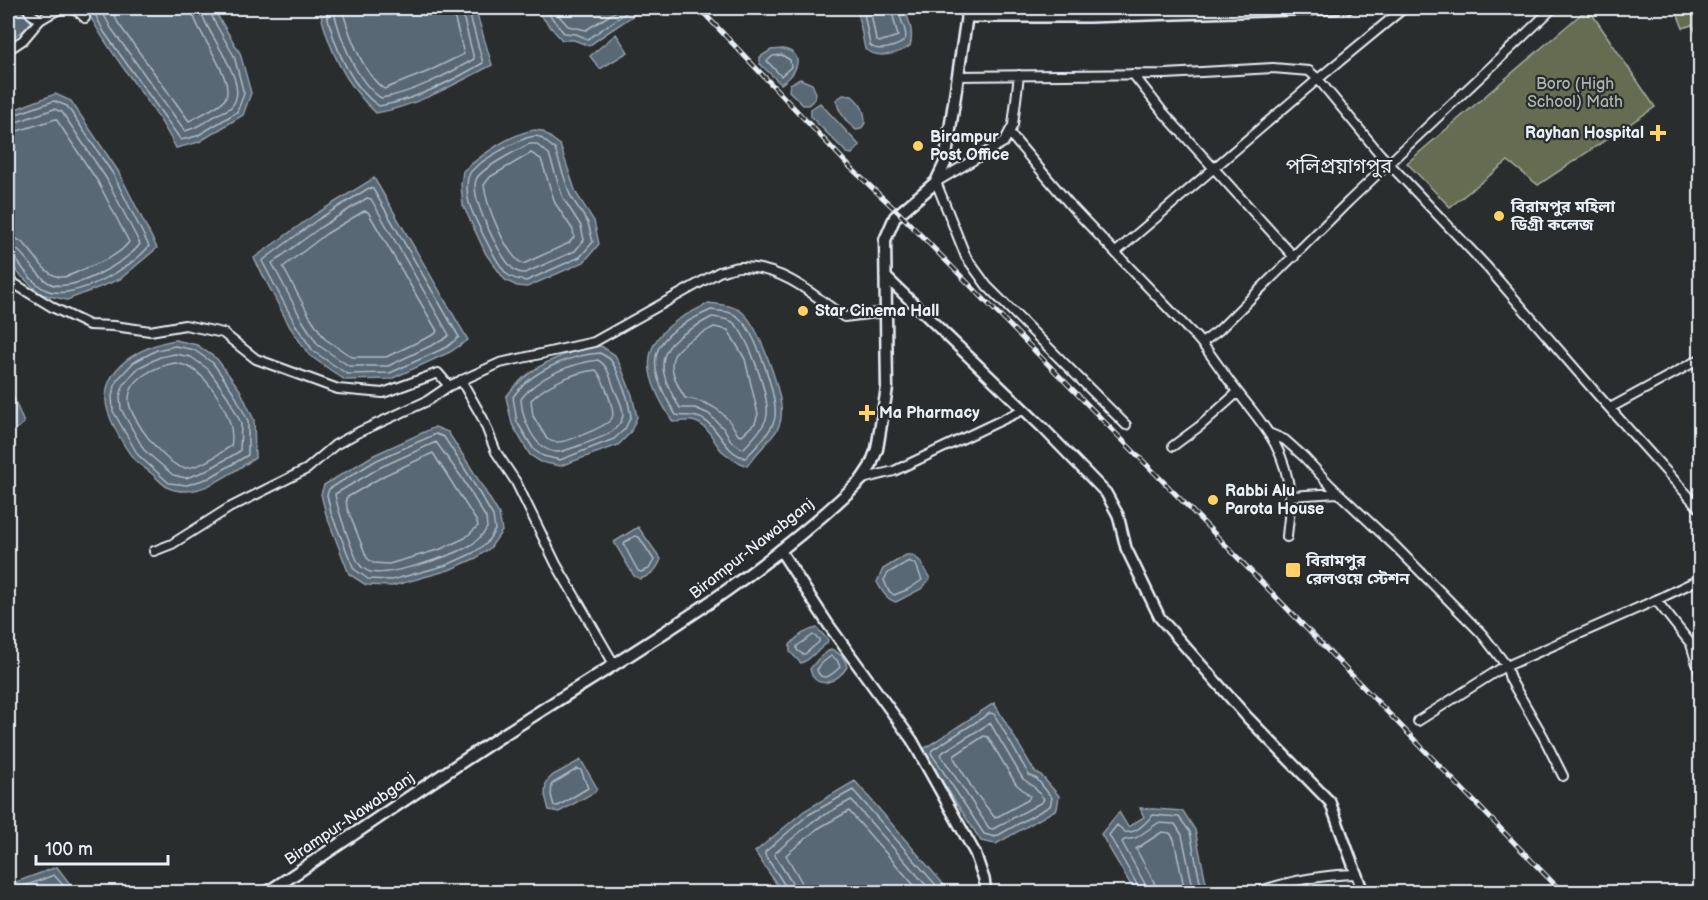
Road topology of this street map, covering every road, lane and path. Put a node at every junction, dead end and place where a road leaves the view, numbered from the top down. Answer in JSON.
{"nodes":[{"id":1,"x":27,"y":8,"type":"edge"},
{"id":2,"x":51,"y":8,"type":"edge"},
{"id":3,"x":1348,"y":8,"type":"edge"},
{"id":4,"x":1404,"y":8,"type":"edge"},
{"id":5,"x":1553,"y":8,"type":"edge"},
{"id":6,"x":967,"y":12,"type":"edge"},
{"id":7,"x":85,"y":18,"type":"dead end"},
{"id":8,"x":42,"y":19,"type":"junction"},
{"id":9,"x":8,"y":50,"type":"edge"},
{"id":10,"x":1133,"y":74,"type":"junction"},
{"id":11,"x":1019,"y":75,"type":"junction"},
{"id":12,"x":959,"y":76,"type":"junction"},
{"id":13,"x":1318,"y":78,"type":"junction"},
{"id":14,"x":1010,"y":134,"type":"junction"},
{"id":15,"x":1389,"y":164,"type":"junction"},
{"id":16,"x":1214,"y":168,"type":"junction"},
{"id":17,"x":936,"y":182,"type":"junction"},
{"id":18,"x":1116,"y":252,"type":"junction"},
{"id":19,"x":1294,"y":257,"type":"junction"},
{"id":20,"x":885,"y":276,"type":"junction"},
{"id":21,"x":8,"y":280,"type":"edge"},
{"id":22,"x":885,"y":312,"type":"junction"},
{"id":23,"x":1203,"y":342,"type":"junction"},
{"id":24,"x":1701,"y":359,"type":"edge"},
{"id":25,"x":460,"y":380,"type":"junction"},
{"id":26,"x":449,"y":386,"type":"junction"},
{"id":27,"x":1237,"y":393,"type":"junction"},
{"id":28,"x":1610,"y":408,"type":"junction"},
{"id":29,"x":1023,"y":410,"type":"junction"},
{"id":30,"x":1126,"y":425,"type":"dead end"},
{"id":31,"x":1271,"y":434,"type":"junction"},
{"id":32,"x":1173,"y":446,"type":"dead end"},
{"id":33,"x":862,"y":479,"type":"junction"},
{"id":34,"x":1338,"y":493,"type":"junction"},
{"id":35,"x":1290,"y":496,"type":"junction"},
{"id":36,"x":1701,"y":508,"type":"edge"},
{"id":37,"x":1287,"y":537,"type":"dead end"},
{"id":38,"x":780,"y":550,"type":"junction"},
{"id":39,"x":154,"y":551,"type":"dead end"},
{"id":40,"x":1701,"y":579,"type":"edge"},
{"id":41,"x":1656,"y":600,"type":"junction"},
{"id":42,"x":614,"y":664,"type":"junction"},
{"id":43,"x":1506,"y":666,"type":"junction"},
{"id":44,"x":1701,"y":674,"type":"edge"},
{"id":45,"x":1418,"y":721,"type":"dead end"},
{"id":46,"x":1563,"y":776,"type":"dead end"},
{"id":47,"x":1357,"y":874,"type":"junction"},
{"id":48,"x":268,"y":892,"type":"edge"},
{"id":49,"x":986,"y":892,"type":"edge"},
{"id":50,"x":1258,"y":892,"type":"edge"},
{"id":51,"x":1363,"y":892,"type":"edge"}],
"edges":[{"from":1,"to":8,"type":"street"},
{"from":2,"to":8,"type":"street"},
{"from":3,"to":6,"type":"street"},
{"from":4,"to":13,"type":"street"},
{"from":5,"to":15,"type":"street"},
{"from":6,"to":12,"type":"main road","name":"Birampur-Nawabganj"},
{"from":7,"to":8,"type":"street"},
{"from":8,"to":9,"type":"street"},
{"from":10,"to":11,"type":"street"},
{"from":10,"to":13,"type":"street"},
{"from":10,"to":16,"type":"street"},
{"from":11,"to":12,"type":"street"},
{"from":11,"to":14,"type":"street"},
{"from":12,"to":17,"type":"main road","name":"Birampur-Nawabganj"},
{"from":13,"to":15,"type":"street"},
{"from":13,"to":16,"type":"street"},
{"from":14,"to":17,"type":"street"},
{"from":14,"to":18,"type":"street"},
{"from":15,"to":19,"type":"street"},
{"from":15,"to":28,"type":"street"},
{"from":16,"to":18,"type":"street"},
{"from":16,"to":19,"type":"street"},
{"from":17,"to":20,"type":"main road","name":"Birampur-Nawabganj"},
{"from":17,"to":30,"type":"street"},
{"from":18,"to":23,"type":"street"},
{"from":19,"to":23,"type":"street"},
{"from":20,"to":22,"type":"main road","name":"Birampur-Nawabganj"},
{"from":20,"to":29,"type":"street"},
{"from":21,"to":26,"type":"street"},
{"from":22,"to":25,"type":"street"},
{"from":22,"to":33,"type":"main road","name":"Birampur-Nawabganj"},
{"from":23,"to":27,"type":"street"},
{"from":24,"to":28,"type":"street"},
{"from":25,"to":26,"type":"street"},
{"from":25,"to":42,"type":"street"},
{"from":26,"to":39,"type":"street"},
{"from":27,"to":31,"type":"street"},
{"from":27,"to":32,"type":"street"},
{"from":28,"to":36,"type":"street"},
{"from":29,"to":33,"type":"street"},
{"from":29,"to":47,"type":"street"},
{"from":31,"to":34,"type":"street"},
{"from":31,"to":35,"type":"street"},
{"from":33,"to":38,"type":"main road","name":"Birampur-Nawabganj"},
{"from":34,"to":35,"type":"street"},
{"from":34,"to":43,"type":"street"},
{"from":35,"to":37,"type":"street"},
{"from":38,"to":42,"type":"main road","name":"Birampur-Nawabganj"},
{"from":38,"to":49,"type":"street"},
{"from":40,"to":41,"type":"street"},
{"from":41,"to":43,"type":"street"},
{"from":41,"to":44,"type":"street"},
{"from":42,"to":48,"type":"main road","name":"Birampur-Nawabganj"},
{"from":43,"to":45,"type":"street"},
{"from":43,"to":46,"type":"street"},
{"from":47,"to":50,"type":"street"},
{"from":47,"to":51,"type":"street"}]}
